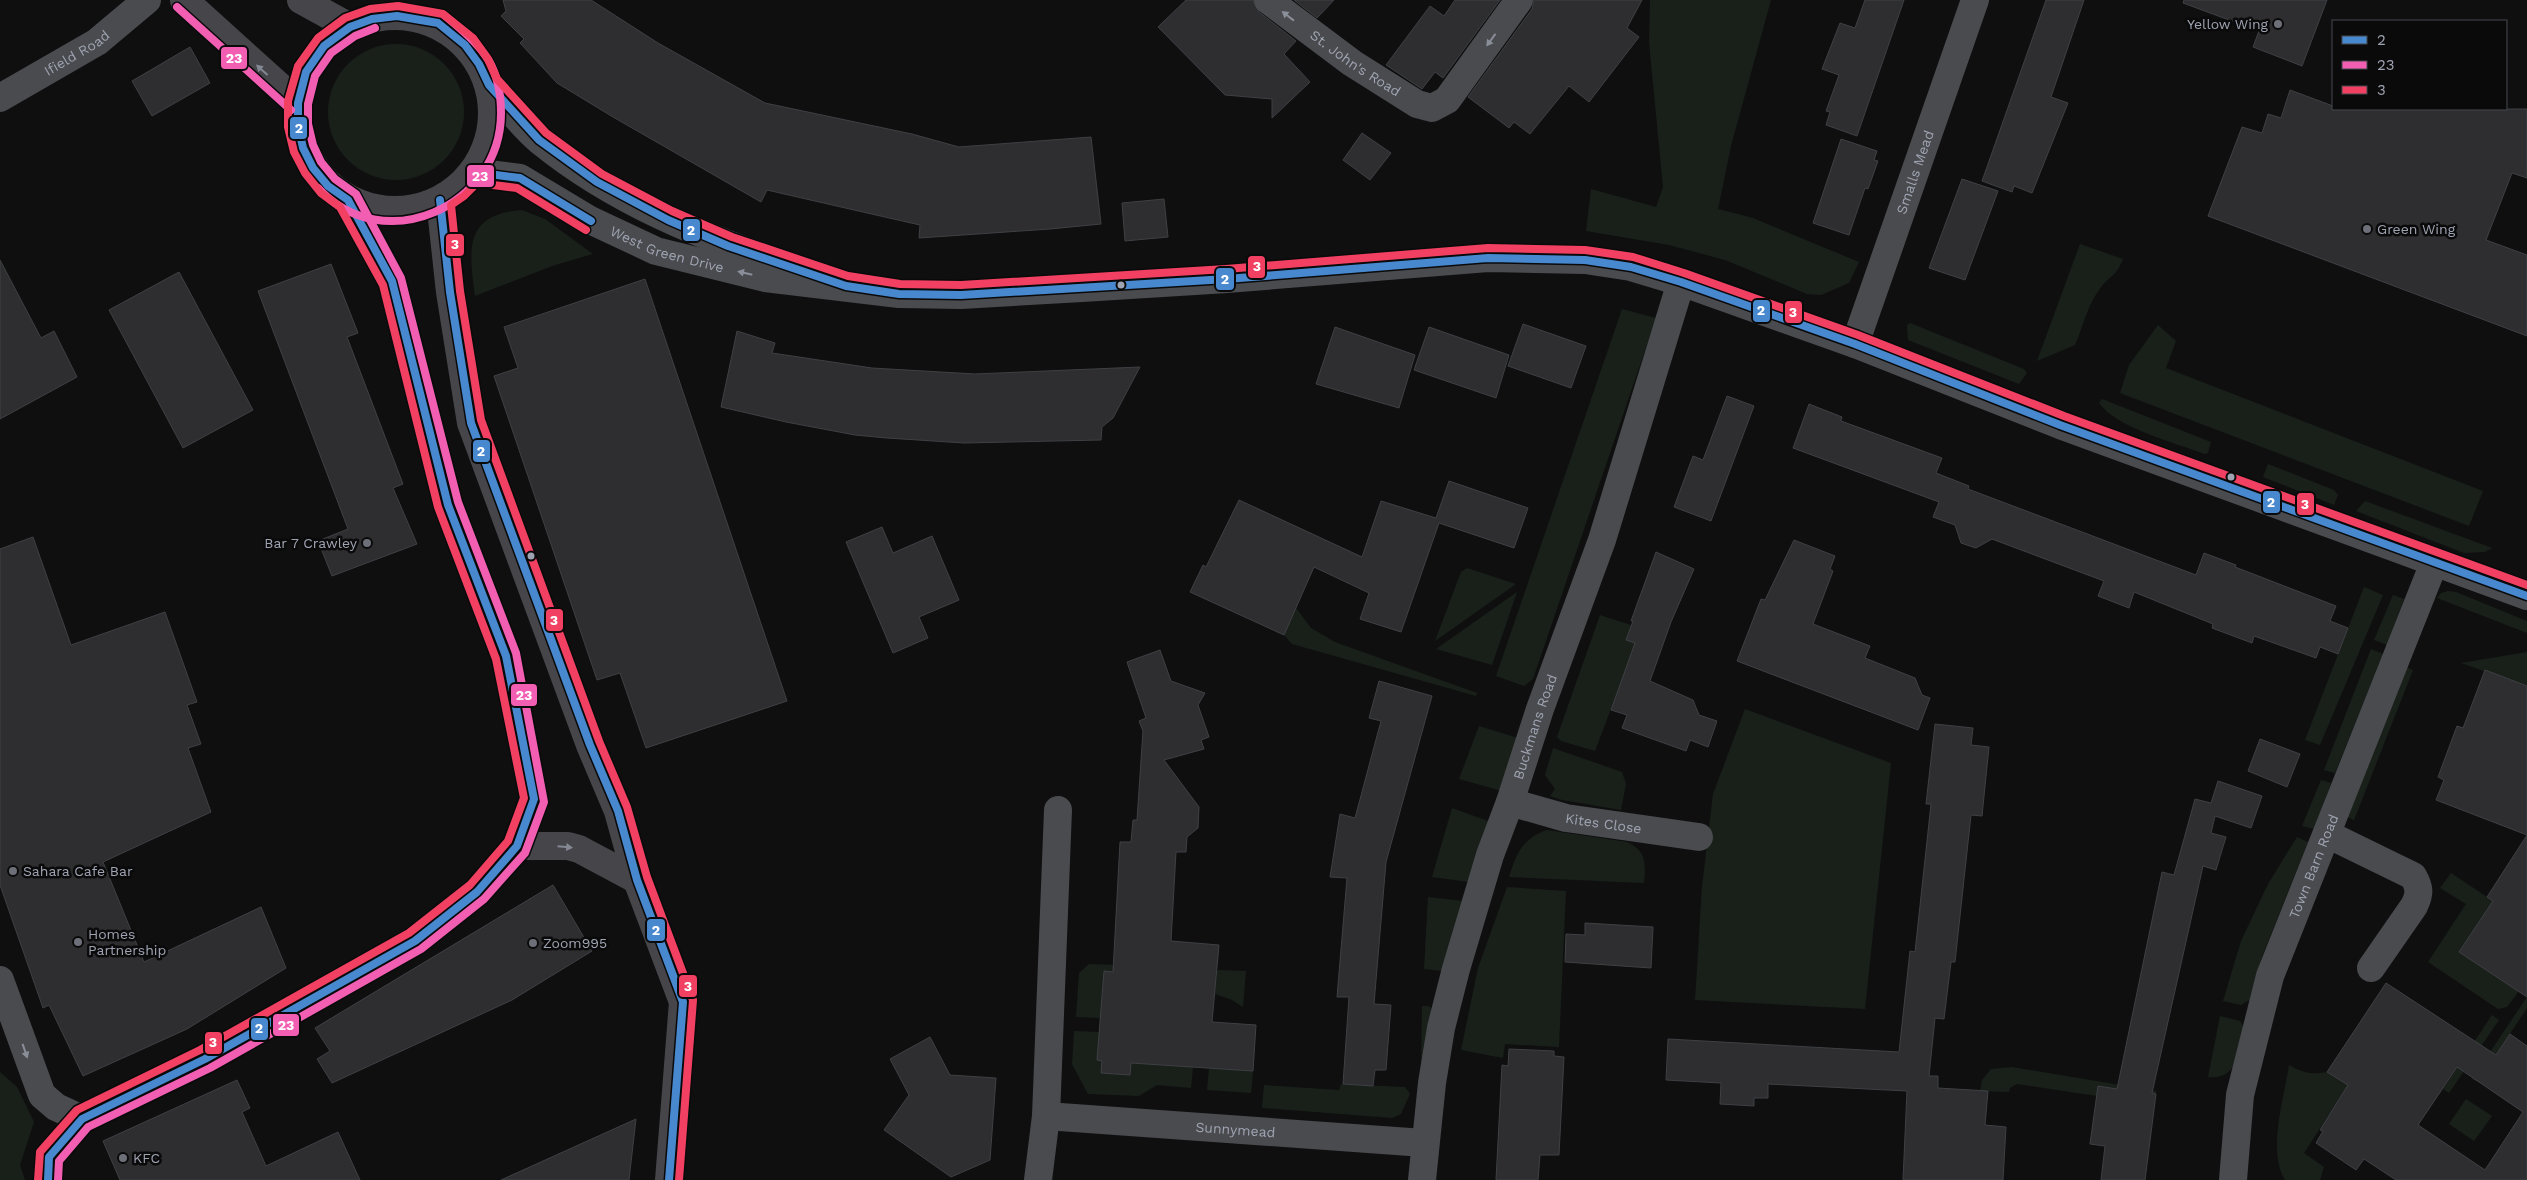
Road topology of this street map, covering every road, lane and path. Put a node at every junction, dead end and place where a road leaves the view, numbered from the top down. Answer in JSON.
{"nodes":[{"id":1,"x":147,"y":0,"type":"edge"},
{"id":2,"x":184,"y":0,"type":"edge"},
{"id":3,"x":302,"y":0,"type":"edge"},
{"id":4,"x":1268,"y":0,"type":"edge"},
{"id":5,"x":1519,"y":0,"type":"edge"},
{"id":6,"x":1975,"y":0,"type":"edge"},
{"id":7,"x":439,"y":11,"type":"edge"},
{"id":8,"x":367,"y":15,"type":"edge"},
{"id":9,"x":488,"y":85,"type":"junction"},
{"id":10,"x":0,"y":98,"type":"edge"},
{"id":11,"x":298,"y":102,"type":"junction"},
{"id":12,"x":473,"y":172,"type":"junction"},
{"id":13,"x":348,"y":200,"type":"junction"},
{"id":14,"x":440,"y":200,"type":"junction"},
{"id":15,"x":1681,"y":282,"type":"junction"},
{"id":16,"x":846,"y":286,"type":"junction"},
{"id":17,"x":1855,"y":344,"type":"junction"},
{"id":18,"x":2434,"y":563,"type":"junction"},
{"id":19,"x":2527,"y":596,"type":"edge"},
{"id":20,"x":1510,"y":802,"type":"junction"},
{"id":21,"x":1058,"y":810,"type":"dead end"},
{"id":22,"x":2327,"y":834,"type":"junction"},
{"id":23,"x":1699,"y":837,"type":"dead end"},
{"id":24,"x":517,"y":846,"type":"junction"},
{"id":25,"x":637,"y":880,"type":"junction"},
{"id":26,"x":2371,"y":968,"type":"dead end"},
{"id":27,"x":3,"y":997,"type":"edge"},
{"id":28,"x":1046,"y":1116,"type":"junction"},
{"id":29,"x":82,"y":1119,"type":"junction"},
{"id":30,"x":1424,"y":1143,"type":"junction"},
{"id":31,"x":48,"y":1180,"type":"edge"},
{"id":32,"x":669,"y":1180,"type":"edge"},
{"id":33,"x":1038,"y":1180,"type":"edge"},
{"id":34,"x":1422,"y":1180,"type":"edge"},
{"id":35,"x":2232,"y":1180,"type":"edge"}],
"edges":[{"from":1,"to":10,"type":"street","name":"Ifield Road"},
{"from":11,"to":2,"type":"main road","one_way":true},
{"from":3,"to":8,"type":"main road"},
{"from":5,"to":4,"type":"street","name":"St. John's Road","one_way":true},
{"from":6,"to":17,"type":"street","name":"Smalls Mead"},
{"from":7,"to":8,"type":"main road"},
{"from":7,"to":9,"type":"main road"},
{"from":8,"to":11,"type":"main road"},
{"from":9,"to":12,"type":"main road"},
{"from":9,"to":16,"type":"street","name":"West Green Drive"},
{"from":11,"to":13,"type":"main road"},
{"from":12,"to":14,"type":"main road"},
{"from":16,"to":12,"type":"street","name":"West Green Drive","one_way":true},
{"from":13,"to":14,"type":"main road"},
{"from":13,"to":24,"type":"main road"},
{"from":14,"to":25,"type":"main road"},
{"from":15,"to":16,"type":"street","name":"West Green Drive"},
{"from":15,"to":17,"type":"street","name":"West Green Drive"},
{"from":15,"to":20,"type":"street","name":"Buckmans Road"},
{"from":17,"to":18,"type":"street","name":"West Green Drive"},
{"from":18,"to":19,"type":"street","name":"West Green Drive"},
{"from":18,"to":22,"type":"street","name":"Town Barn Road"},
{"from":20,"to":23,"type":"street","name":"Kites Close"},
{"from":20,"to":30,"type":"street","name":"Buckmans Road"},
{"from":21,"to":28,"type":"street"},
{"from":22,"to":26,"type":"street"},
{"from":22,"to":35,"type":"street","name":"Town Barn Road"},
{"from":24,"to":25,"type":"main road","one_way":true},
{"from":24,"to":29,"type":"main road"},
{"from":25,"to":32,"type":"main road"},
{"from":27,"to":29,"type":"street","one_way":true},
{"from":28,"to":30,"type":"street","name":"Sunnymead"},
{"from":28,"to":33,"type":"street"},
{"from":29,"to":31,"type":"main road"},
{"from":30,"to":34,"type":"street","name":"Buckmans Road"}]}
